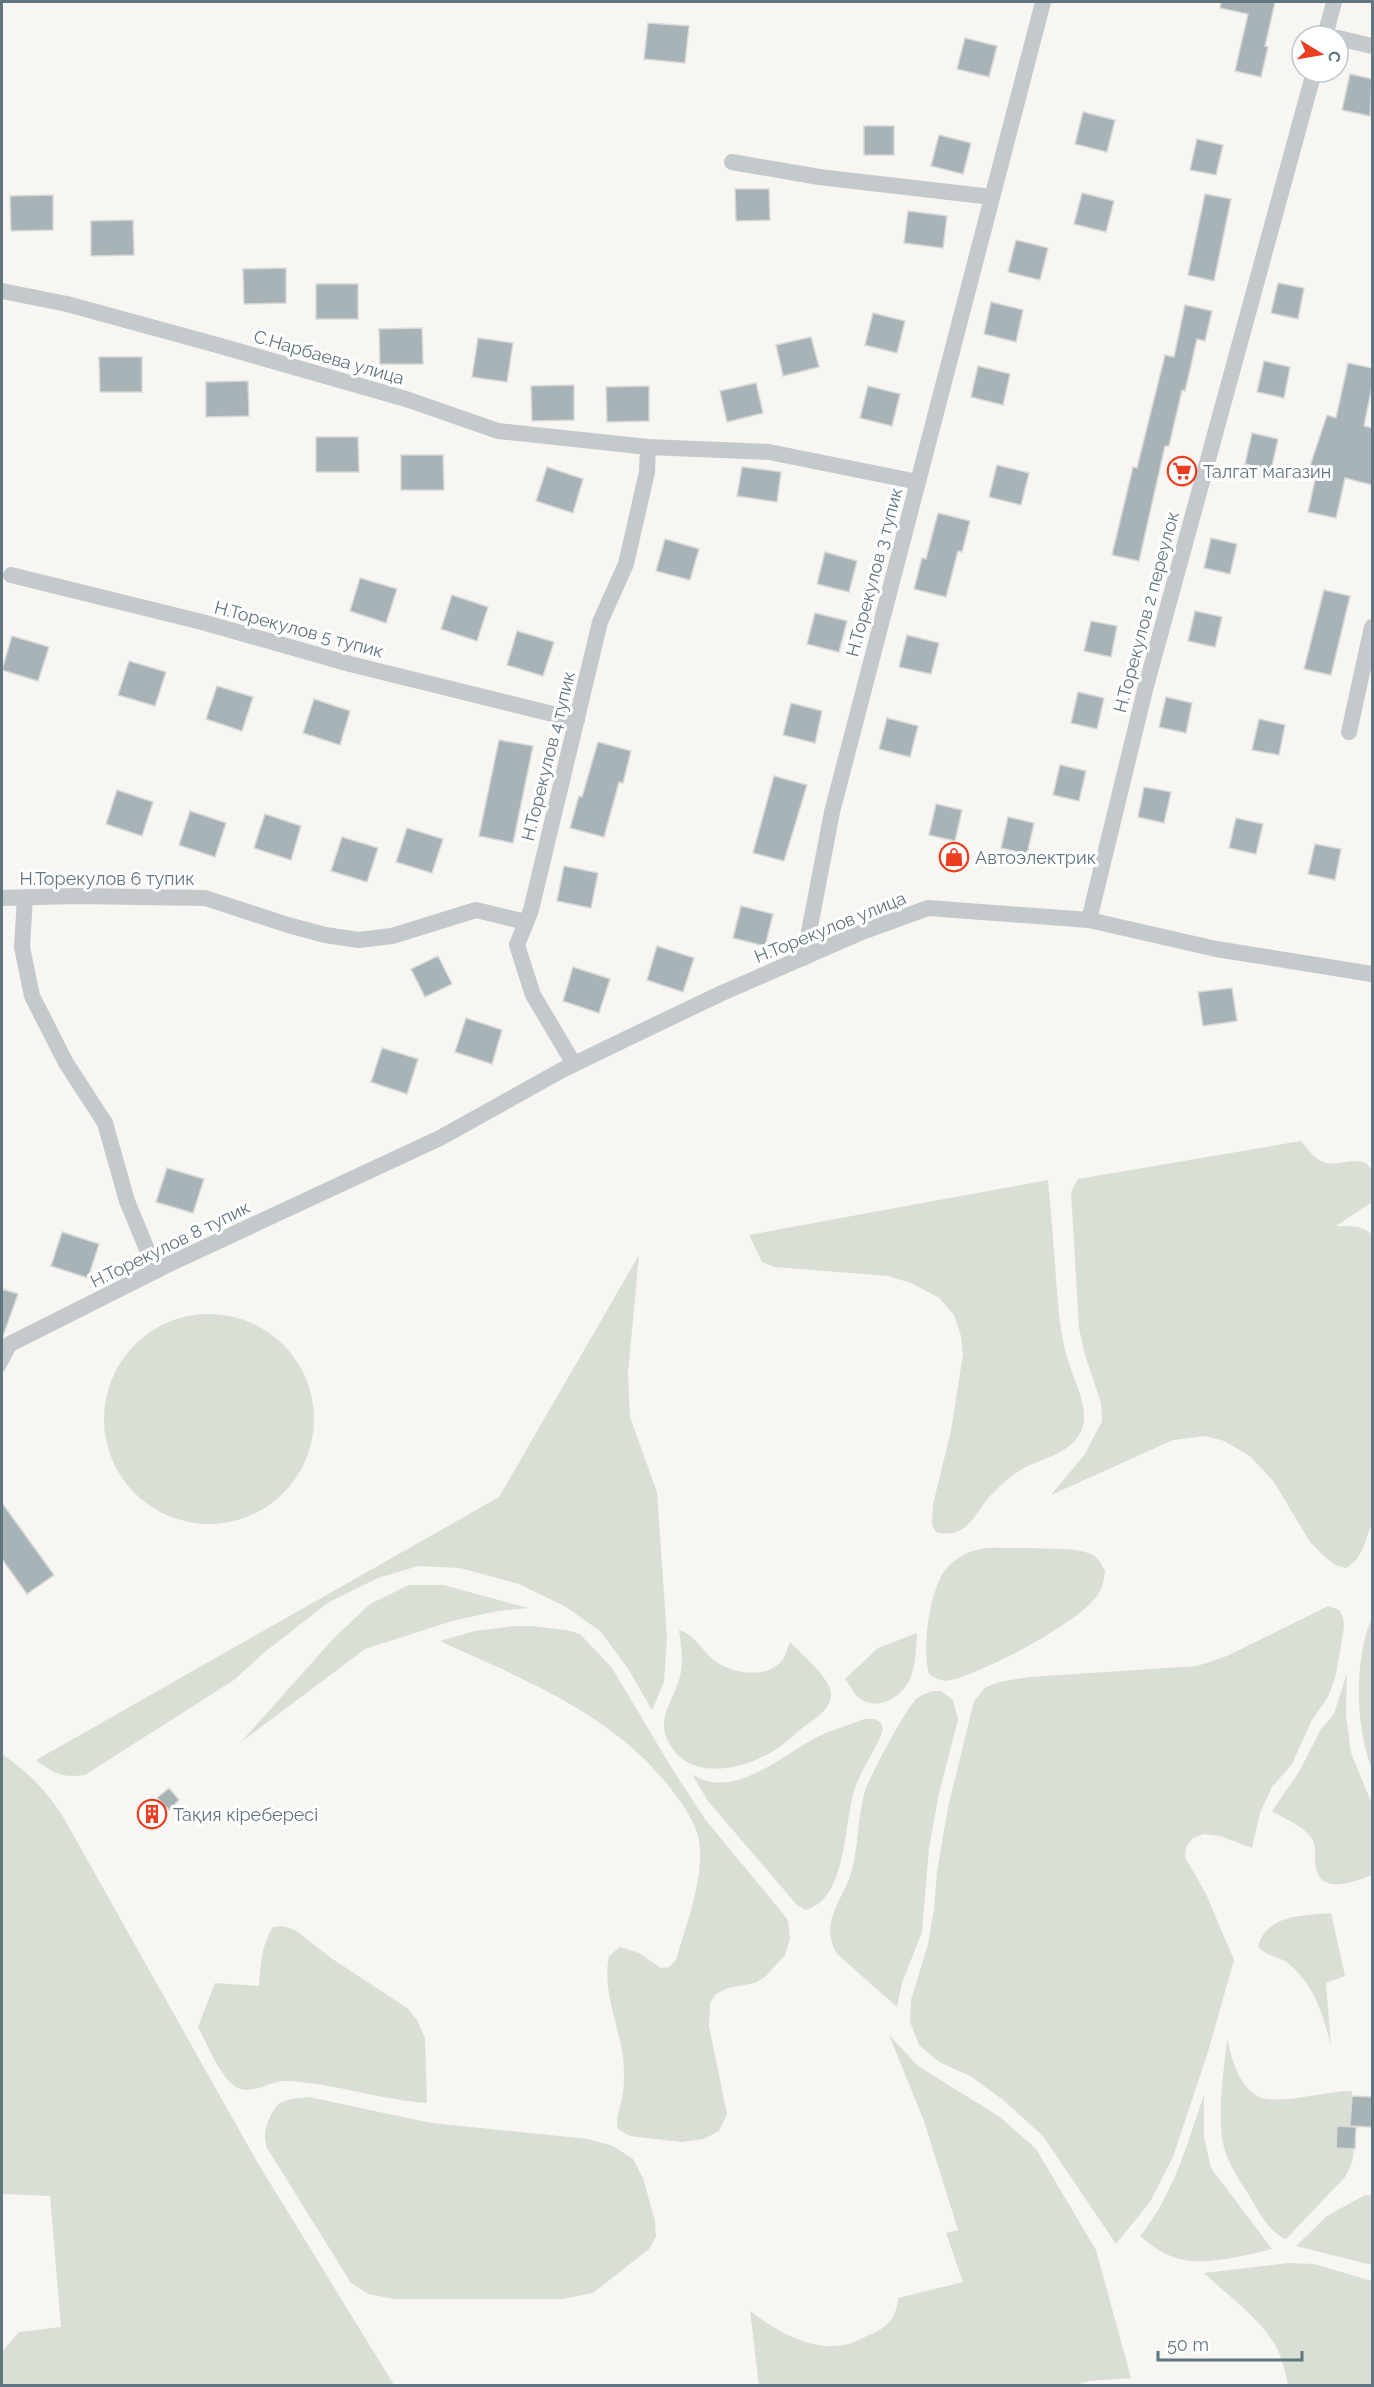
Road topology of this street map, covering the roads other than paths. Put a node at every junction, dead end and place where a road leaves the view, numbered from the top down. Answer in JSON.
{"nodes":[{"id":1,"x":1043,"y":2,"type":"edge"},
{"id":2,"x":1334,"y":2,"type":"edge"},
{"id":3,"x":1331,"y":24,"type":"edge"},
{"id":4,"x":1350,"y":41,"type":"edge"},
{"id":5,"x":1372,"y":46,"type":"edge"},
{"id":6,"x":1311,"y":84,"type":"edge"},
{"id":7,"x":732,"y":162,"type":"dead end"},
{"id":8,"x":992,"y":197,"type":"junction"},
{"id":9,"x":2,"y":291,"type":"edge"},
{"id":10,"x":648,"y":447,"type":"junction"},
{"id":11,"x":918,"y":482,"type":"junction"},
{"id":12,"x":11,"y":574,"type":"dead end"},
{"id":13,"x":1372,"y":627,"type":"edge"},
{"id":14,"x":577,"y":720,"type":"junction"},
{"id":15,"x":1349,"y":732,"type":"dead end"},
{"id":16,"x":25,"y":897,"type":"junction"},
{"id":17,"x":2,"y":898,"type":"edge"},
{"id":18,"x":1089,"y":920,"type":"junction"},
{"id":19,"x":525,"y":922,"type":"junction"},
{"id":20,"x":804,"y":958,"type":"junction"},
{"id":21,"x":1372,"y":974,"type":"edge"},
{"id":22,"x":574,"y":1064,"type":"junction"},
{"id":23,"x":344,"y":1183,"type":"joint"},
{"id":24,"x":156,"y":1271,"type":"junction"},
{"id":25,"x":8,"y":1346,"type":"edge"},
{"id":26,"x":2,"y":1366,"type":"edge"}],
"edges":[{"from":1,"to":8,"type":"street","name":"Н.Торекулов 3 тупик"},
{"from":2,"to":3,"type":"street"},
{"from":4,"to":5,"type":"street"},
{"from":6,"to":18,"type":"street","name":"Н.Торекулов 2 переулок"},
{"from":7,"to":8,"type":"street"},
{"from":8,"to":11,"type":"street","name":"Н.Торекулов 3 тупик"},
{"from":9,"to":10,"type":"street","name":"С.Нарбаева улица"},
{"from":10,"to":11,"type":"street","name":"С.Нарбаева улица"},
{"from":10,"to":14,"type":"street","name":"Н.Торекулов 4 тупик"},
{"from":11,"to":20,"type":"street","name":"Н.Торекулов 3 тупик"},
{"from":12,"to":14,"type":"street","name":"Н.Торекулов 5 тупик"},
{"from":13,"to":15,"type":"street"},
{"from":14,"to":19,"type":"street","name":"Н.Торекулов 4 тупик"},
{"from":16,"to":17,"type":"street","name":"Н.Торекулов 6 тупик"},
{"from":16,"to":19,"type":"street","name":"Н.Торекулов 6 тупик"},
{"from":16,"to":24,"type":"street"},
{"from":18,"to":20,"type":"street","name":"Н.Торекулов улица"},
{"from":18,"to":21,"type":"street","name":"Н.Торекулов улица"},
{"from":19,"to":22,"type":"street","name":"Н.Торекулов 4 тупик"},
{"from":20,"to":22,"type":"street","name":"Н.Торекулов улица"},
{"from":22,"to":23,"type":"street","name":"Н.Торекулов улица"},
{"from":23,"to":24,"type":"street","name":"Н.Торекулов 8 тупик"},
{"from":24,"to":25,"type":"street","name":"Н.Торекулов 8 тупик"},
{"from":25,"to":26,"type":"lane"}]}
